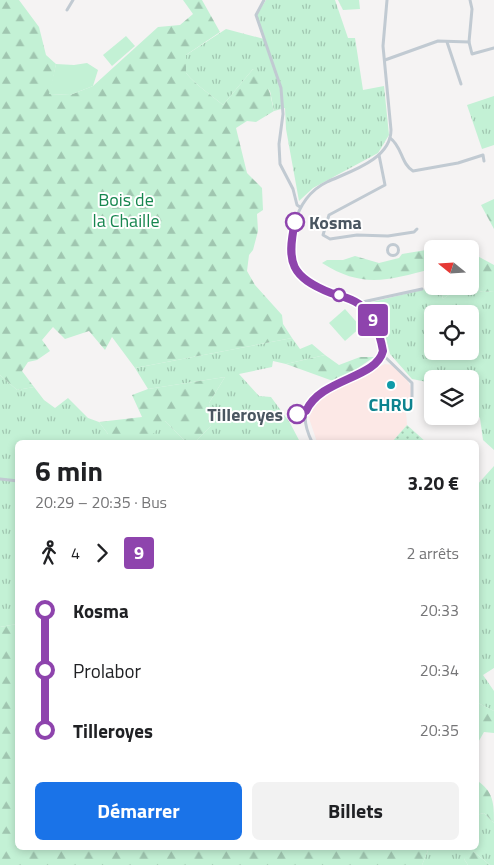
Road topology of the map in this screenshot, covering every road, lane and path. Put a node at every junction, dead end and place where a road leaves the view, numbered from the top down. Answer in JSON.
{"nodes":[{"id":1,"x":74,"y":0,"type":"edge"},
{"id":2,"x":264,"y":0,"type":"edge"},
{"id":3,"x":387,"y":0,"type":"edge"},
{"id":4,"x":470,"y":0,"type":"edge"},
{"id":5,"x":67,"y":10,"type":"dead end"},
{"id":6,"x":447,"y":42,"type":"junction"},
{"id":7,"x":469,"y":42,"type":"junction"},
{"id":8,"x":494,"y":48,"type":"edge"},
{"id":9,"x":385,"y":60,"type":"junction"},
{"id":10,"x":461,"y":84,"type":"dead end"},
{"id":11,"x":390,"y":138,"type":"junction"},
{"id":12,"x":379,"y":155,"type":"junction"},
{"id":13,"x":484,"y":161,"type":"dead end"},
{"id":14,"x":300,"y":208,"type":"junction"},
{"id":15,"x":417,"y":230,"type":"dead end"},
{"id":16,"x":388,"y":236,"type":"junction"},
{"id":17,"x":391,"y":245,"type":"dead end"},
{"id":18,"x":422,"y":289,"type":"dead end"},
{"id":19,"x":358,"y":303,"type":"junction"},
{"id":20,"x":382,"y":354,"type":"junction"},
{"id":21,"x":412,"y":403,"type":"dead end"},
{"id":22,"x":311,"y":440,"type":"edge"},
{"id":23,"x":0,"y":479,"type":"edge"},
{"id":24,"x":15,"y":481,"type":"edge"}],
"edges":[{"from":1,"to":5,"type":"street"},
{"from":2,"to":14,"type":"street"},
{"from":3,"to":9,"type":"street"},
{"from":4,"to":7,"type":"street"},
{"from":6,"to":7,"type":"street"},
{"from":6,"to":9,"type":"street"},
{"from":6,"to":10,"type":"street"},
{"from":7,"to":8,"type":"street"},
{"from":9,"to":11,"type":"street"},
{"from":11,"to":12,"type":"street"},
{"from":11,"to":13,"type":"street"},
{"from":12,"to":14,"type":"street"},
{"from":12,"to":16,"type":"street"},
{"from":14,"to":19,"type":"street"},
{"from":15,"to":16,"type":"street"},
{"from":16,"to":17,"type":"street"},
{"from":18,"to":19,"type":"street"},
{"from":19,"to":20,"type":"street"},
{"from":20,"to":21,"type":"street"},
{"from":20,"to":22,"type":"street"},
{"from":23,"to":24,"type":"street"}]}
